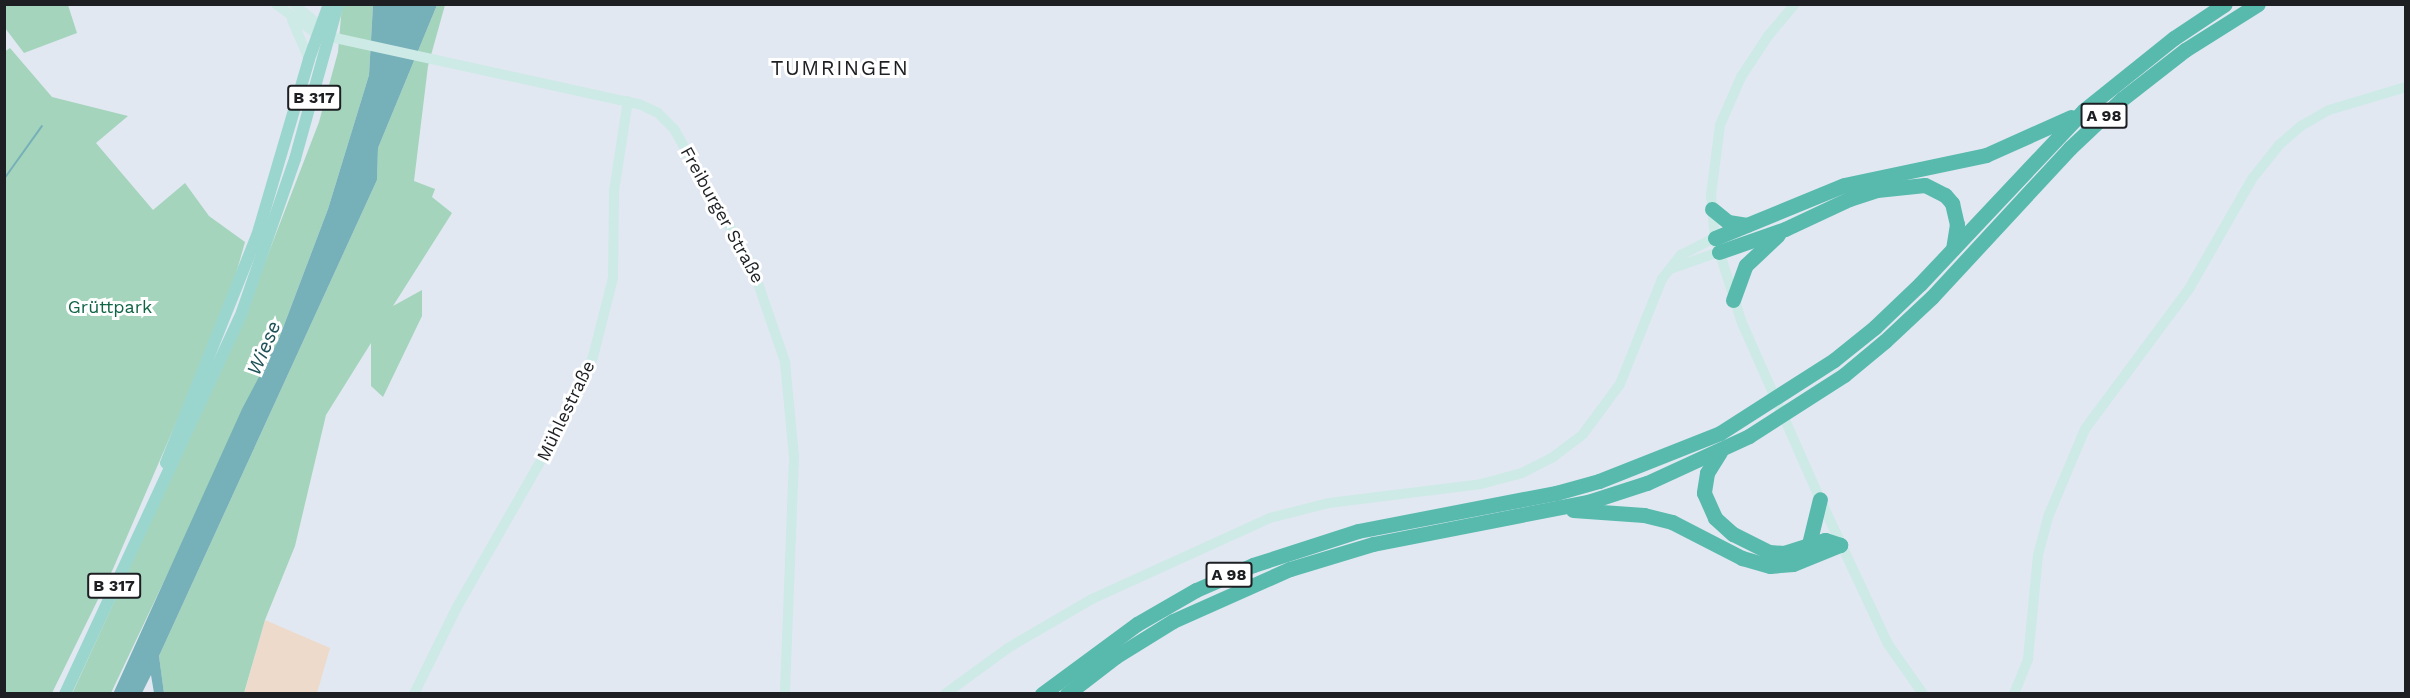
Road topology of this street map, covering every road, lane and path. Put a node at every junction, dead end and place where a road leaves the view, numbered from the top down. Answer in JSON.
{"nodes":[{"id":1,"x":276,"y":4,"type":"edge"},
{"id":2,"x":294,"y":4,"type":"edge"},
{"id":3,"x":329,"y":4,"type":"edge"},
{"id":4,"x":338,"y":4,"type":"edge"},
{"id":5,"x":1796,"y":4,"type":"edge"},
{"id":6,"x":2225,"y":4,"type":"edge"},
{"id":7,"x":2258,"y":4,"type":"edge"},
{"id":8,"x":292,"y":20,"type":"junction"},
{"id":9,"x":318,"y":30,"type":"junction"},
{"id":10,"x":332,"y":37,"type":"junction"},
{"id":11,"x":309,"y":59,"type":"junction"},
{"id":12,"x":2406,"y":87,"type":"edge"},
{"id":13,"x":628,"y":101,"type":"junction"},
{"id":14,"x":2084,"y":110,"type":"junction"},
{"id":15,"x":1712,"y":209,"type":"junction"},
{"id":16,"x":1750,"y":225,"type":"junction"},
{"id":17,"x":1785,"y":229,"type":"junction"},
{"id":18,"x":262,"y":233,"type":"junction"},
{"id":19,"x":1717,"y":245,"type":"junction"},
{"id":20,"x":1953,"y":249,"type":"junction"},
{"id":21,"x":1733,"y":300,"type":"junction"},
{"id":22,"x":1721,"y":452,"type":"junction"},
{"id":23,"x":1820,"y":500,"type":"junction"},
{"id":24,"x":1562,"y":509,"type":"junction"},
{"id":25,"x":1809,"y":544,"type":"junction"},
{"id":26,"x":1840,"y":545,"type":"junction"},
{"id":27,"x":65,"y":693,"type":"edge"},
{"id":28,"x":414,"y":693,"type":"edge"},
{"id":29,"x":785,"y":693,"type":"edge"},
{"id":30,"x":945,"y":693,"type":"edge"},
{"id":31,"x":1042,"y":693,"type":"edge"},
{"id":32,"x":1067,"y":693,"type":"edge"},
{"id":33,"x":1923,"y":693,"type":"edge"},
{"id":34,"x":2014,"y":693,"type":"edge"}],
"edges":[{"from":1,"to":8,"type":"street"},
{"from":2,"to":9,"type":"street"},
{"from":3,"to":9,"type":"main road","number":"B 317"},
{"from":4,"to":10,"type":"main road","number":"B 317"},
{"from":5,"to":15,"type":"street"},
{"from":6,"to":14,"type":"highway","number":"A 98"},
{"from":7,"to":22,"type":"highway","number":"A 98"},
{"from":8,"to":9,"type":"street"},
{"from":8,"to":11,"type":"street"},
{"from":9,"to":10,"type":"street"},
{"from":9,"to":11,"type":"main road","number":"B 317"},
{"from":10,"to":13,"type":"street","name":"Freiburger Straße"},
{"from":10,"to":18,"type":"main road","number":"B 317"},
{"from":11,"to":18,"type":"main road","number":"B 317"},
{"from":12,"to":34,"type":"street"},
{"from":13,"to":28,"type":"street","name":"Mühlestraße"},
{"from":13,"to":29,"type":"street","name":"Freiburger Straße"},
{"from":14,"to":16,"type":"highway"},
{"from":14,"to":20,"type":"highway","number":"A 98"},
{"from":15,"to":16,"type":"highway"},
{"from":15,"to":19,"type":"street"},
{"from":16,"to":19,"type":"highway"},
{"from":17,"to":19,"type":"highway"},
{"from":17,"to":20,"type":"highway"},
{"from":17,"to":21,"type":"highway"},
{"from":18,"to":27,"type":"main road","number":"B 317"},
{"from":19,"to":21,"type":"street"},
{"from":19,"to":30,"type":"street"},
{"from":20,"to":31,"type":"highway","number":"A 98"},
{"from":21,"to":23,"type":"street"},
{"from":22,"to":24,"type":"highway","number":"A 98"},
{"from":22,"to":25,"type":"highway"},
{"from":23,"to":25,"type":"highway"},
{"from":23,"to":26,"type":"street"},
{"from":24,"to":26,"type":"highway"},
{"from":24,"to":32,"type":"highway","number":"A 98"},
{"from":25,"to":26,"type":"highway"},
{"from":26,"to":33,"type":"street"}]}
